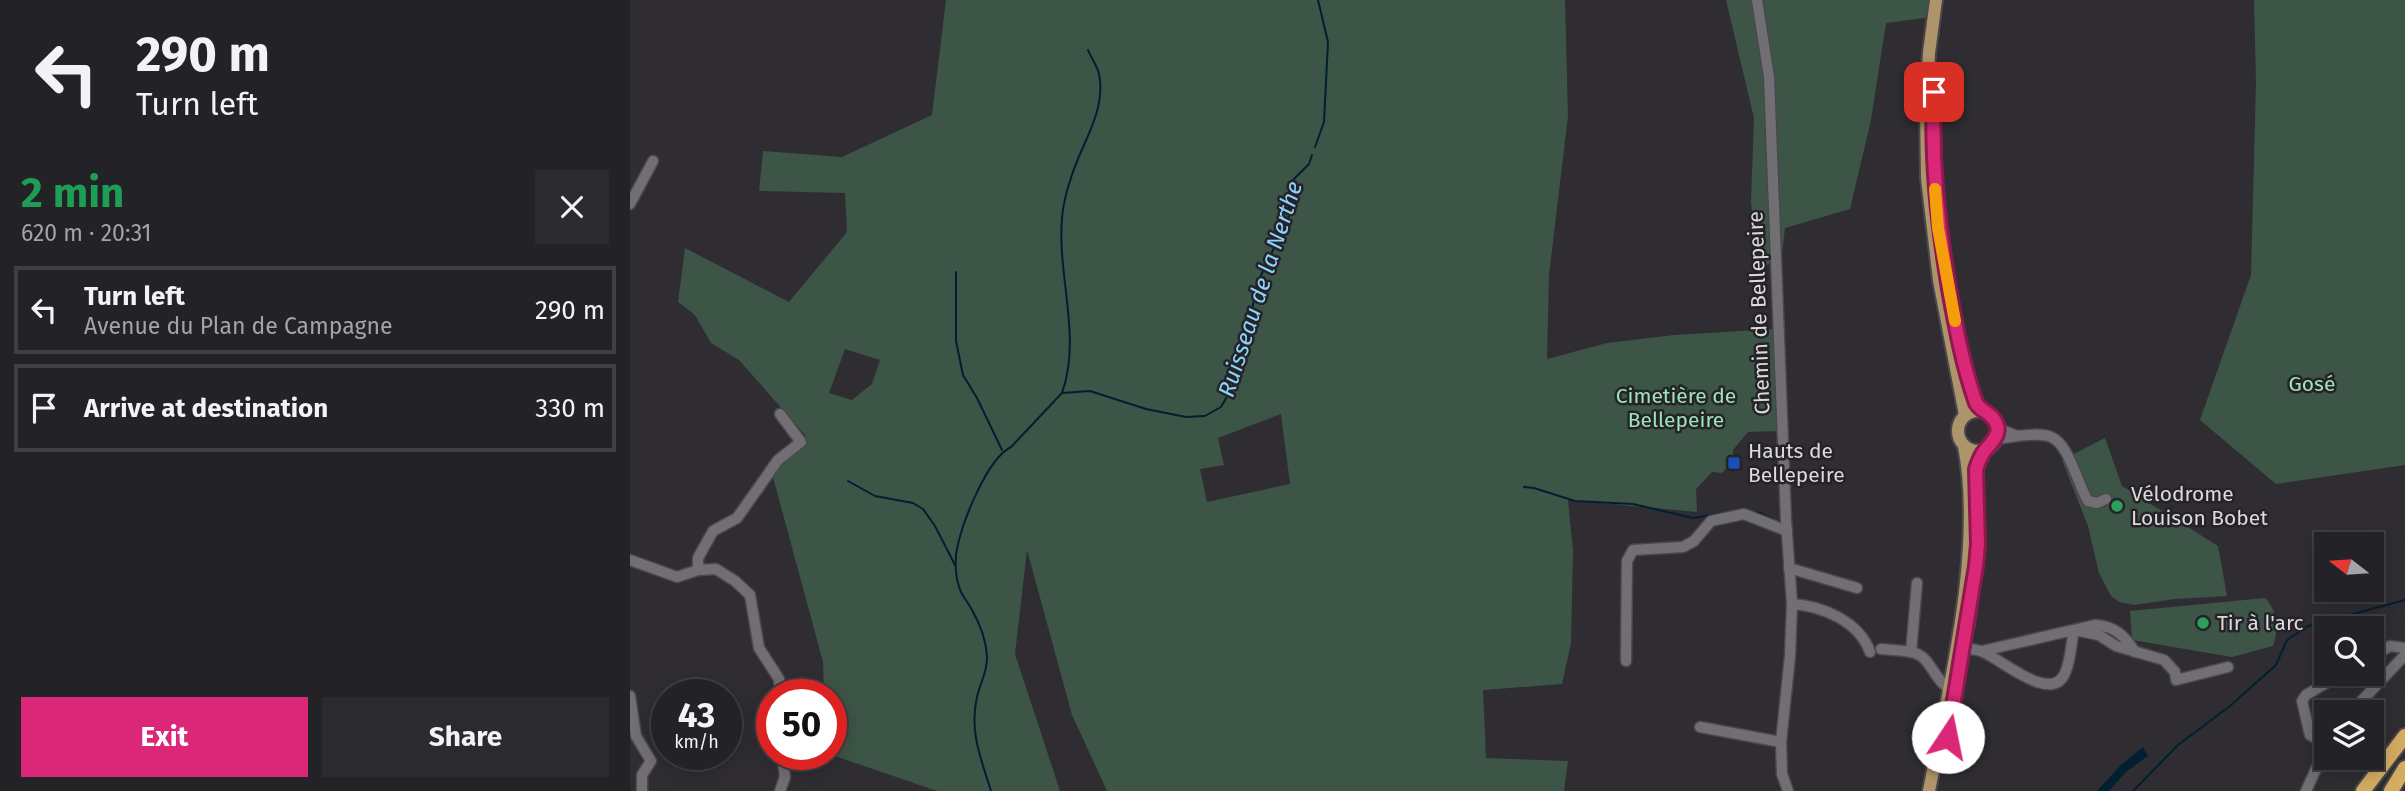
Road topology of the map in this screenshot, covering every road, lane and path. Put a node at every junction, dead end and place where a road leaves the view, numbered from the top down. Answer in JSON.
{"nodes":[{"id":1,"x":1756,"y":0,"type":"edge"},
{"id":2,"x":1936,"y":0,"type":"edge"},
{"id":3,"x":1943,"y":0,"type":"edge"},
{"id":4,"x":653,"y":161,"type":"dead end"},
{"id":5,"x":630,"y":204,"type":"edge"},
{"id":6,"x":1981,"y":411,"type":"junction"},
{"id":7,"x":780,"y":414,"type":"dead end"},
{"id":8,"x":1965,"y":415,"type":"junction"},
{"id":9,"x":1995,"y":422,"type":"junction"},
{"id":10,"x":2017,"y":436,"type":"junction"},
{"id":11,"x":1996,"y":439,"type":"junction"},
{"id":12,"x":1964,"y":446,"type":"junction"},
{"id":13,"x":1986,"y":449,"type":"junction"},
{"id":14,"x":2106,"y":499,"type":"dead end"},
{"id":15,"x":1787,"y":531,"type":"junction"},
{"id":16,"x":630,"y":560,"type":"edge"},
{"id":17,"x":1789,"y":568,"type":"junction"},
{"id":18,"x":698,"y":570,"type":"junction"},
{"id":19,"x":1917,"y":583,"type":"dead end"},
{"id":20,"x":1857,"y":587,"type":"dead end"},
{"id":21,"x":1792,"y":604,"type":"junction"},
{"id":22,"x":2074,"y":630,"type":"junction"},
{"id":23,"x":1964,"y":648,"type":"junction"},
{"id":24,"x":1881,"y":649,"type":"dead end"},
{"id":25,"x":2384,"y":649,"type":"edge"},
{"id":26,"x":2405,"y":649,"type":"edge"},
{"id":27,"x":1982,"y":651,"type":"junction"},
{"id":28,"x":1870,"y":652,"type":"dead end"},
{"id":29,"x":1911,"y":652,"type":"junction"},
{"id":30,"x":2405,"y":655,"type":"edge"},
{"id":31,"x":1626,"y":661,"type":"dead end"},
{"id":32,"x":2228,"y":667,"type":"dead end"},
{"id":33,"x":779,"y":679,"type":"edge"},
{"id":34,"x":2321,"y":686,"type":"edge"},
{"id":35,"x":1949,"y":688,"type":"junction"},
{"id":36,"x":630,"y":696,"type":"edge"},
{"id":37,"x":2362,"y":700,"type":"edge"},
{"id":38,"x":1700,"y":727,"type":"dead end"},
{"id":39,"x":2405,"y":736,"type":"edge"},
{"id":40,"x":2314,"y":738,"type":"edge"},
{"id":41,"x":1781,"y":742,"type":"junction"},
{"id":42,"x":2405,"y":768,"type":"edge"},
{"id":43,"x":784,"y":770,"type":"edge"},
{"id":44,"x":2315,"y":770,"type":"edge"},
{"id":45,"x":642,"y":791,"type":"edge"},
{"id":46,"x":780,"y":791,"type":"edge"},
{"id":47,"x":1788,"y":791,"type":"edge"},
{"id":48,"x":1929,"y":791,"type":"edge"},
{"id":49,"x":1937,"y":791,"type":"edge"},
{"id":50,"x":2306,"y":791,"type":"edge"},
{"id":51,"x":2363,"y":791,"type":"edge"},
{"id":52,"x":2391,"y":791,"type":"edge"}],
"edges":[{"from":1,"to":15,"type":"street","name":"Chemin de Bellepeire"},
{"from":2,"to":8,"type":"main road"},
{"from":3,"to":6,"type":"main road"},
{"from":4,"to":5,"type":"street"},
{"from":6,"to":8,"type":"main road"},
{"from":6,"to":9,"type":"main road"},
{"from":7,"to":18,"type":"street"},
{"from":8,"to":12,"type":"main road"},
{"from":9,"to":10,"type":"street"},
{"from":9,"to":11,"type":"main road"},
{"from":10,"to":11,"type":"street"},
{"from":10,"to":14,"type":"street"},
{"from":11,"to":13,"type":"main road"},
{"from":12,"to":13,"type":"main road"},
{"from":12,"to":35,"type":"main road"},
{"from":13,"to":23,"type":"main road"},
{"from":15,"to":17,"type":"street","name":"Chemin de Bellepeire"},
{"from":15,"to":31,"type":"street"},
{"from":16,"to":18,"type":"street"},
{"from":17,"to":20,"type":"street"},
{"from":17,"to":21,"type":"street","name":"Chemin de Bellepeire"},
{"from":18,"to":33,"type":"street"},
{"from":19,"to":29,"type":"street"},
{"from":21,"to":28,"type":"street"},
{"from":21,"to":41,"type":"street","name":"Chemin de Bellepeire"},
{"from":22,"to":27,"type":"street"},
{"from":22,"to":27,"type":"street"},
{"from":22,"to":32,"type":"street"},
{"from":23,"to":27,"type":"street"},
{"from":23,"to":49,"type":"main road"},
{"from":24,"to":29,"type":"street"},
{"from":25,"to":26,"type":"street"},
{"from":29,"to":35,"type":"street"},
{"from":30,"to":37,"type":"street"},
{"from":34,"to":40,"type":"street"},
{"from":35,"to":48,"type":"main road"},
{"from":36,"to":45,"type":"street"},
{"from":38,"to":41,"type":"street"},
{"from":39,"to":51,"type":"highway"},
{"from":41,"to":47,"type":"street","name":"Chemin de Bellepeire"},
{"from":42,"to":52,"type":"highway"},
{"from":43,"to":46,"type":"street"},
{"from":44,"to":50,"type":"street"}]}
